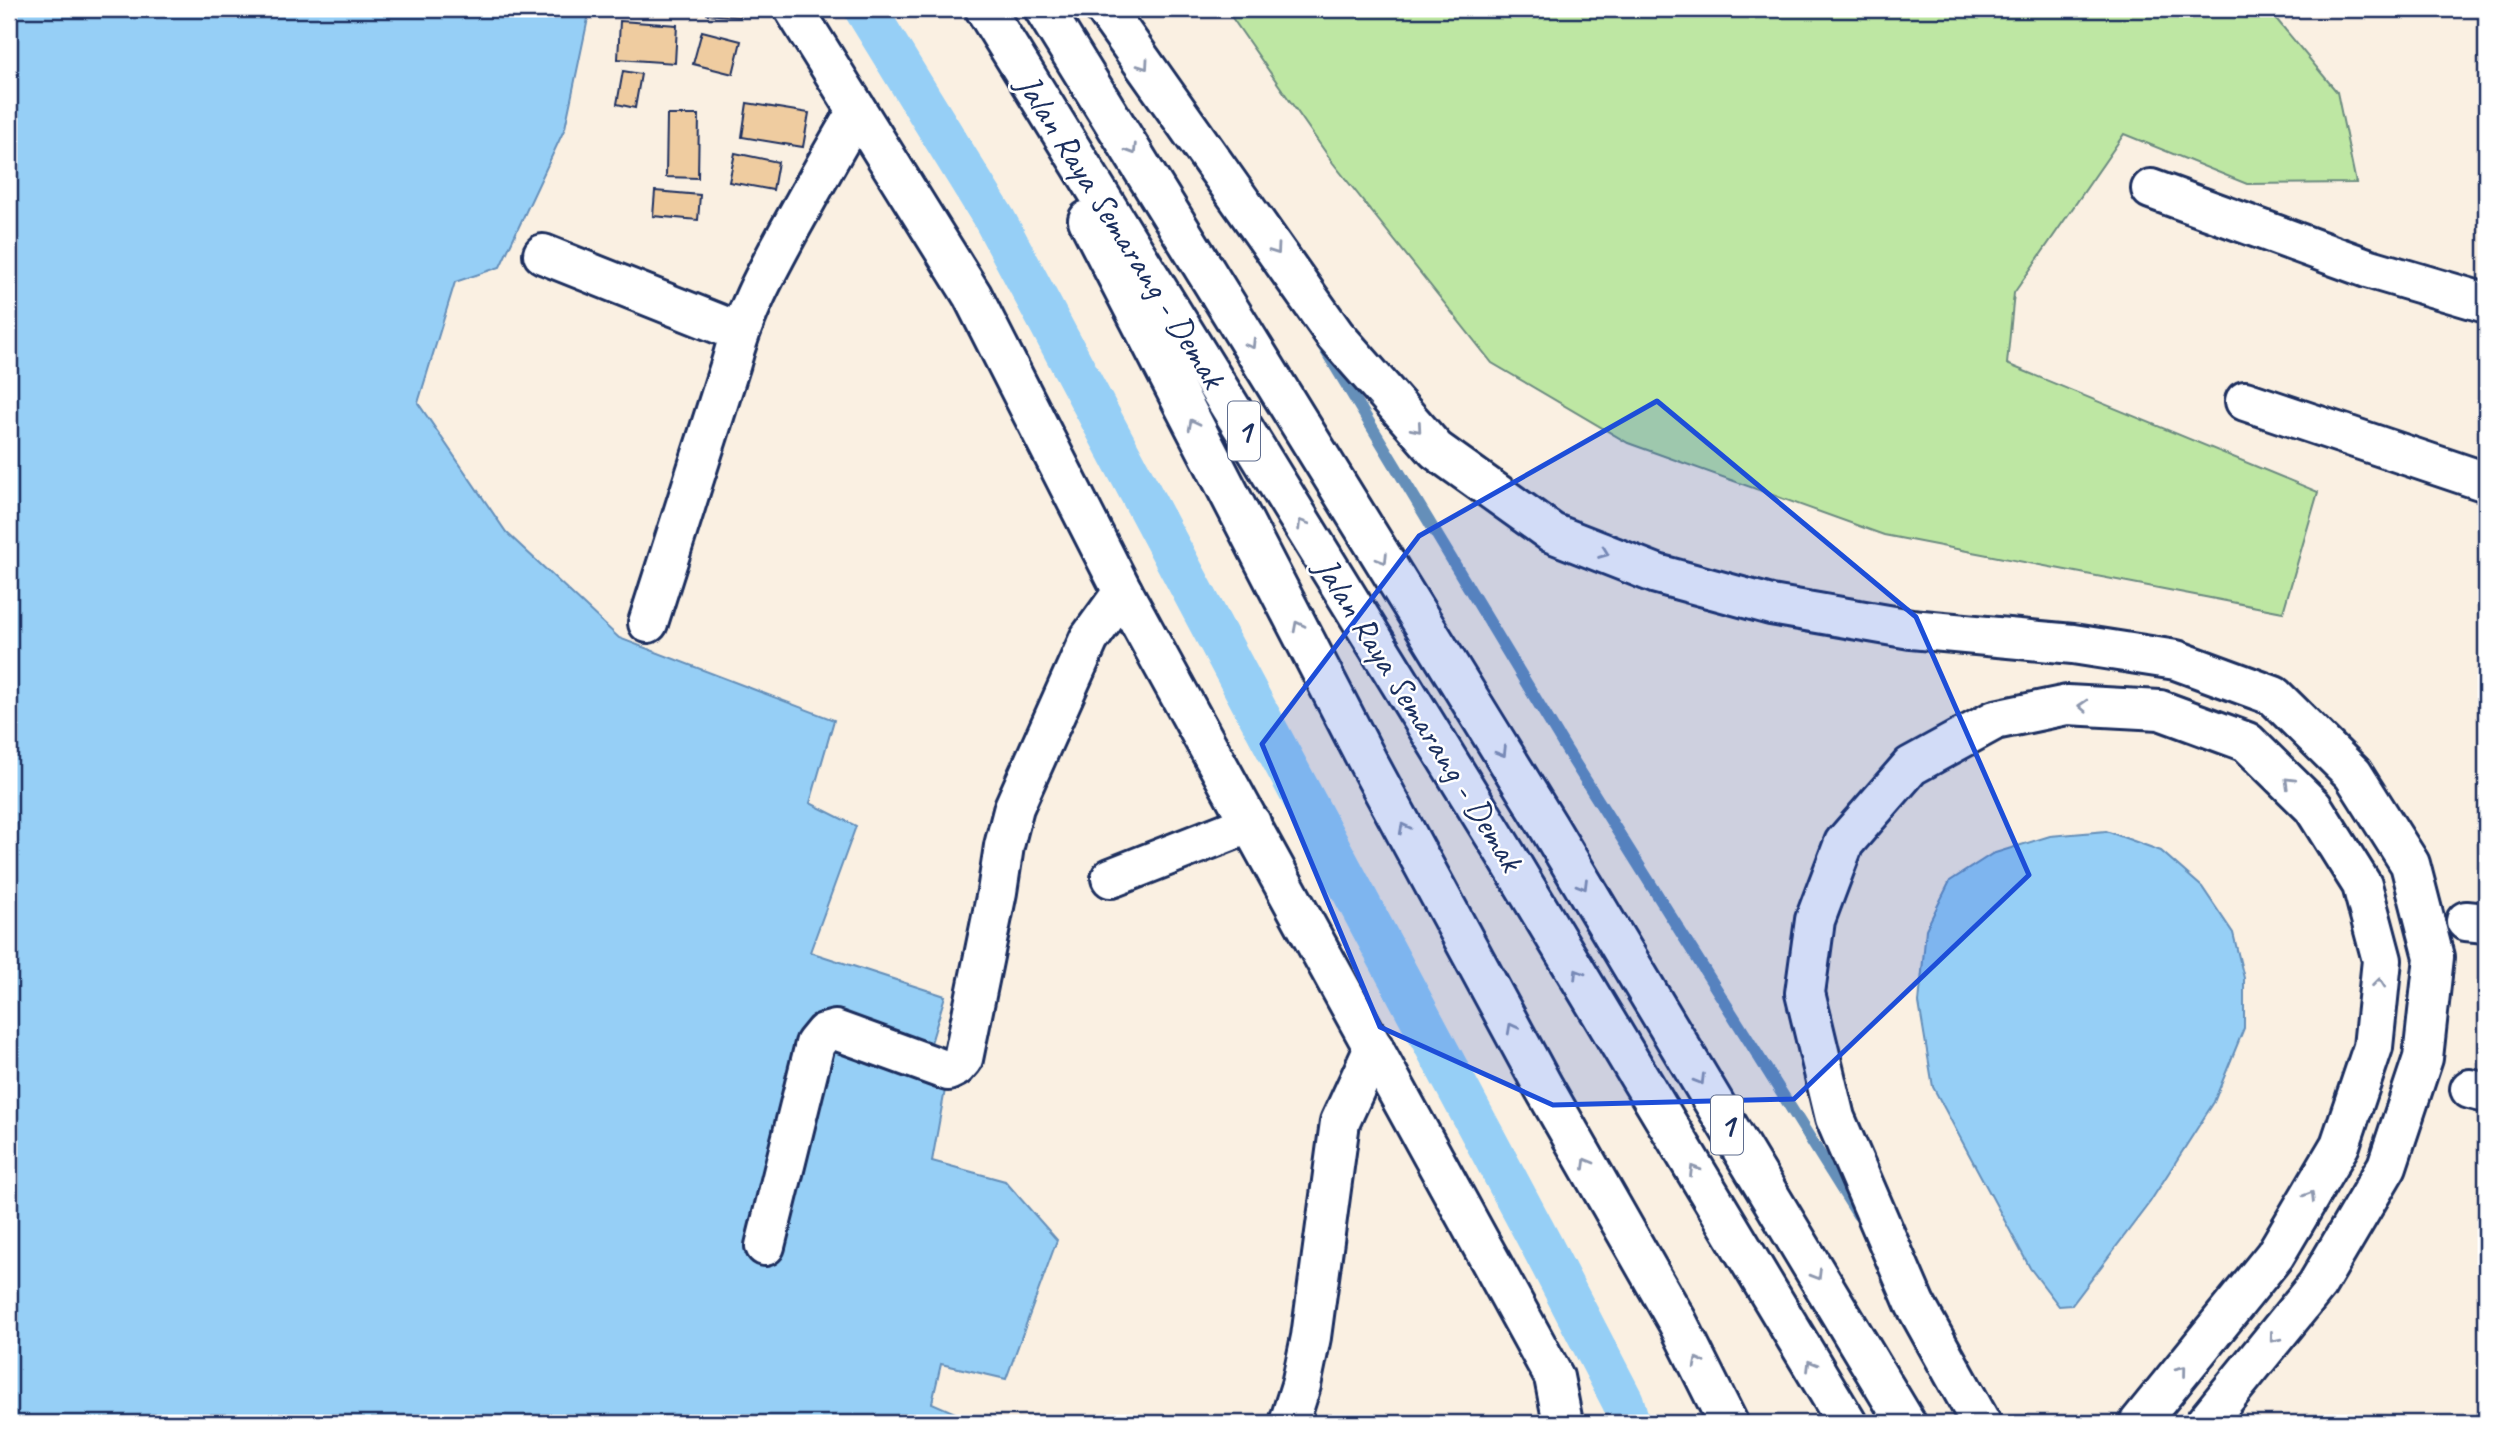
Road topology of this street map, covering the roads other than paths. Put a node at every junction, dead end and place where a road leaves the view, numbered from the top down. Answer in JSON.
{"nodes":[{"id":1,"x":794,"y":9,"type":"edge"},
{"id":2,"x":978,"y":9,"type":"edge"},
{"id":3,"x":985,"y":9,"type":"edge"},
{"id":4,"x":1044,"y":9,"type":"edge"},
{"id":5,"x":1105,"y":9,"type":"edge"},
{"id":6,"x":857,"y":111,"type":"junction"},
{"id":7,"x":2151,"y":189,"type":"dead end"},
{"id":8,"x":543,"y":254,"type":"dead end"},
{"id":9,"x":2486,"y":303,"type":"edge"},
{"id":10,"x":739,"y":332,"type":"junction"},
{"id":11,"x":2245,"y":401,"type":"dead end"},
{"id":12,"x":2486,"y":482,"type":"edge"},
{"id":13,"x":1123,"y":592,"type":"junction"},
{"id":14,"x":648,"y":623,"type":"dead end"},
{"id":15,"x":1251,"y":823,"type":"junction"},
{"id":16,"x":1111,"y":878,"type":"dead end"},
{"id":17,"x":1374,"y":1048,"type":"junction"},
{"id":18,"x":765,"y":1245,"type":"dead end"},
{"id":19,"x":1289,"y":1423,"type":"edge"},
{"id":20,"x":1563,"y":1423,"type":"edge"},
{"id":21,"x":1728,"y":1423,"type":"edge"},
{"id":22,"x":1846,"y":1423,"type":"edge"},
{"id":23,"x":1906,"y":1423,"type":"edge"},
{"id":24,"x":1981,"y":1423,"type":"edge"},
{"id":25,"x":2139,"y":1423,"type":"edge"},
{"id":26,"x":2205,"y":1423,"type":"edge"}],
"edges":[{"from":1,"to":6,"type":"main road"},
{"from":21,"to":2,"type":"main road","one_way":true},
{"from":22,"to":3,"type":"main road","name":"Jalan Raya Semarang - Demak","number":"1","one_way":true},
{"from":4,"to":23,"type":"main road","name":"Jalan Raya Semarang - Demak","number":"1","one_way":true},
{"from":5,"to":26,"type":"main road","one_way":true},
{"from":6,"to":10,"type":"main road"},
{"from":6,"to":13,"type":"main road"},
{"from":7,"to":9,"type":"main road"},
{"from":8,"to":10,"type":"main road"},
{"from":10,"to":14,"type":"main road"},
{"from":11,"to":12,"type":"main road"},
{"from":13,"to":15,"type":"main road"},
{"from":13,"to":18,"type":"main road"},
{"from":15,"to":16,"type":"main road"},
{"from":15,"to":17,"type":"main road"},
{"from":17,"to":19,"type":"main road"},
{"from":17,"to":20,"type":"main road"},
{"from":25,"to":24,"type":"main road","one_way":true}]}
